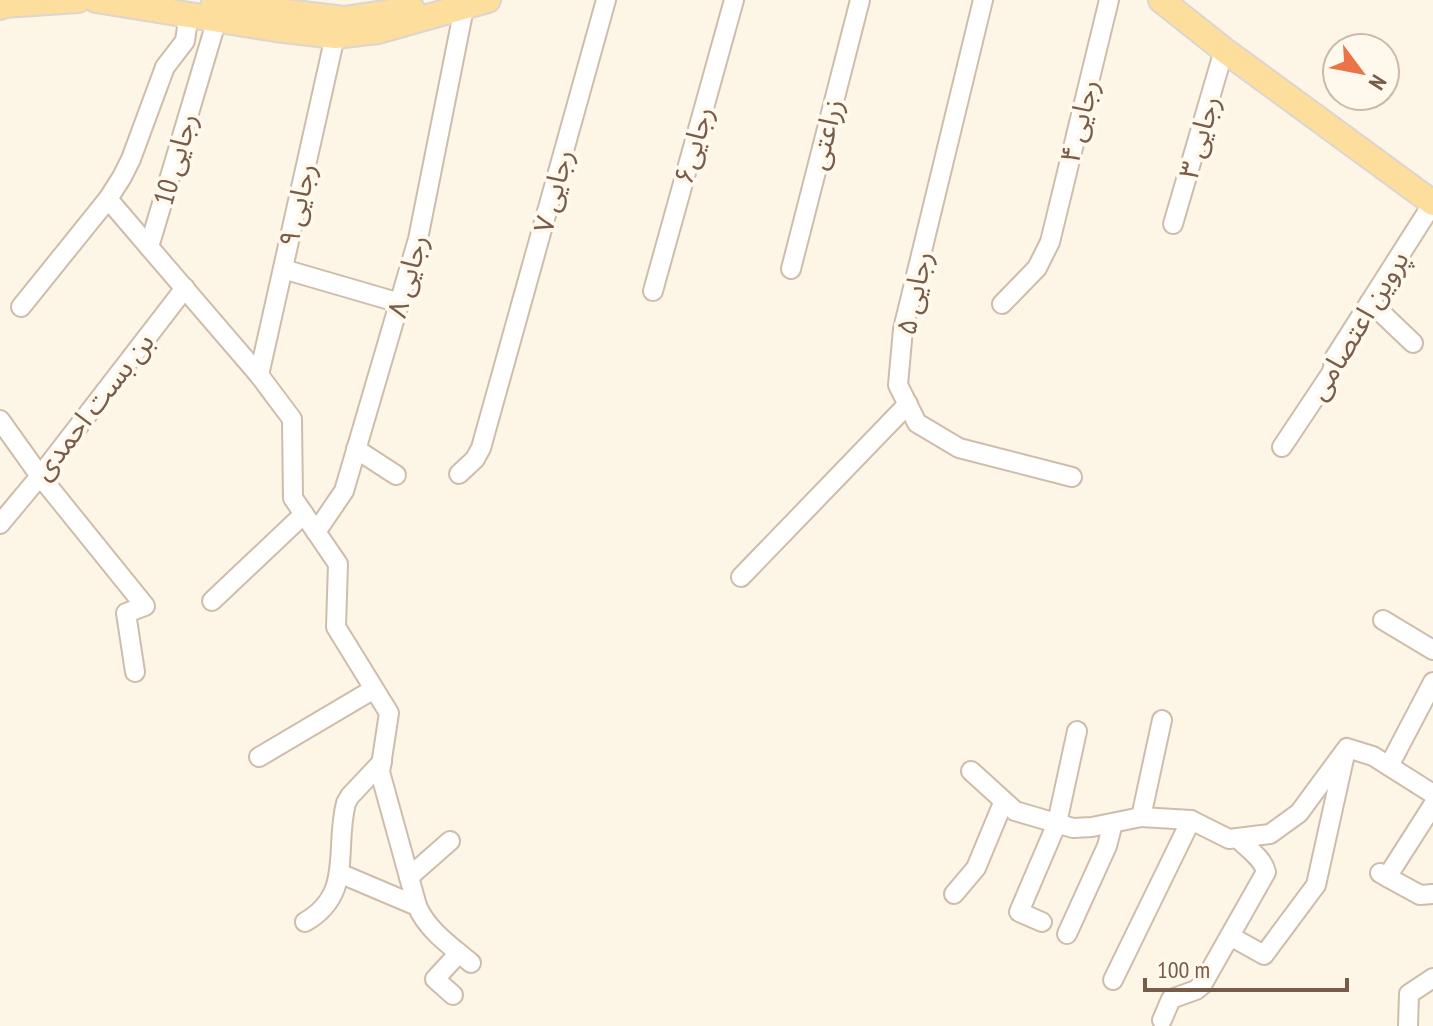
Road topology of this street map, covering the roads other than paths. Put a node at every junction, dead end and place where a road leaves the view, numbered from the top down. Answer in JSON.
{"nodes":[{"id":1,"x":78,"y":0,"type":"edge"},
{"id":2,"x":96,"y":0,"type":"edge"},
{"id":3,"x":488,"y":0,"type":"edge"},
{"id":4,"x":606,"y":0,"type":"edge"},
{"id":5,"x":734,"y":0,"type":"edge"},
{"id":6,"x":860,"y":0,"type":"edge"},
{"id":7,"x":983,"y":0,"type":"edge"},
{"id":8,"x":1109,"y":0,"type":"edge"},
{"id":9,"x":1161,"y":0,"type":"edge"},
{"id":10,"x":1182,"y":0,"type":"edge"},
{"id":11,"x":454,"y":4,"type":"edge"},
{"id":12,"x":0,"y":7,"type":"edge"},
{"id":13,"x":190,"y":7,"type":"edge"},
{"id":14,"x":217,"y":19,"type":"junction"},
{"id":15,"x":335,"y":36,"type":"junction"},
{"id":16,"x":1224,"y":50,"type":"junction"},
{"id":17,"x":1433,"y":190,"type":"edge"},
{"id":18,"x":108,"y":199,"type":"junction"},
{"id":19,"x":1433,"y":203,"type":"edge"},
{"id":20,"x":1173,"y":224,"type":"dead end"},
{"id":21,"x":149,"y":247,"type":"junction"},
{"id":22,"x":283,"y":269,"type":"junction"},
{"id":23,"x":791,"y":269,"type":"dead end"},
{"id":24,"x":185,"y":288,"type":"junction"},
{"id":25,"x":653,"y":291,"type":"dead end"},
{"id":26,"x":1370,"y":302,"type":"junction"},
{"id":27,"x":400,"y":303,"type":"junction"},
{"id":28,"x":1002,"y":304,"type":"dead end"},
{"id":29,"x":21,"y":307,"type":"dead end"},
{"id":30,"x":1413,"y":343,"type":"dead end"},
{"id":31,"x":259,"y":375,"type":"junction"},
{"id":32,"x":908,"y":404,"type":"junction"},
{"id":33,"x":0,"y":420,"type":"edge"},
{"id":34,"x":1282,"y":447,"type":"dead end"},
{"id":35,"x":356,"y":449,"type":"junction"},
{"id":36,"x":459,"y":474,"type":"dead end"},
{"id":37,"x":396,"y":475,"type":"dead end"},
{"id":38,"x":40,"y":476,"type":"junction"},
{"id":39,"x":1072,"y":477,"type":"dead end"},
{"id":40,"x":304,"y":514,"type":"junction"},
{"id":41,"x":0,"y":524,"type":"edge"},
{"id":42,"x":316,"y":532,"type":"junction"},
{"id":43,"x":741,"y":577,"type":"dead end"},
{"id":44,"x":212,"y":601,"type":"dead end"},
{"id":45,"x":1383,"y":620,"type":"dead end"},
{"id":46,"x":1433,"y":650,"type":"edge"},
{"id":47,"x":135,"y":672,"type":"dead end"},
{"id":48,"x":1433,"y":682,"type":"edge"},
{"id":49,"x":374,"y":689,"type":"junction"},
{"id":50,"x":1162,"y":720,"type":"dead end"},
{"id":51,"x":1077,"y":731,"type":"dead end"},
{"id":52,"x":1347,"y":748,"type":"junction"},
{"id":53,"x":259,"y":757,"type":"dead end"},
{"id":54,"x":1381,"y":761,"type":"junction"},
{"id":55,"x":382,"y":762,"type":"junction"},
{"id":56,"x":971,"y":771,"type":"dead end"},
{"id":57,"x":1432,"y":794,"type":"edge"},
{"id":58,"x":1003,"y":803,"type":"junction"},
{"id":59,"x":1141,"y":817,"type":"junction"},
{"id":60,"x":1191,"y":820,"type":"junction"},
{"id":61,"x":1057,"y":823,"type":"junction"},
{"id":62,"x":1113,"y":823,"type":"junction"},
{"id":63,"x":1237,"y":838,"type":"junction"},
{"id":64,"x":450,"y":841,"type":"dead end"},
{"id":65,"x":339,"y":873,"type":"junction"},
{"id":66,"x":409,"y":877,"type":"junction"},
{"id":67,"x":954,"y":894,"type":"dead end"},
{"id":68,"x":1433,"y":894,"type":"edge"},
{"id":69,"x":417,"y":906,"type":"junction"},
{"id":70,"x":305,"y":922,"type":"dead end"},
{"id":71,"x":1042,"y":922,"type":"dead end"},
{"id":72,"x":1067,"y":934,"type":"dead end"},
{"id":73,"x":1230,"y":936,"type":"junction"},
{"id":74,"x":1433,"y":978,"type":"edge"},
{"id":75,"x":1113,"y":980,"type":"dead end"},
{"id":76,"x":453,"y":995,"type":"dead end"},
{"id":77,"x":1162,"y":1020,"type":"dead end"},
{"id":78,"x":1408,"y":1026,"type":"edge"}],
"edges":[{"from":1,"to":12,"type":"main road"},
{"from":2,"to":13,"type":"main road"},
{"from":3,"to":11,"type":"main road"},
{"from":4,"to":36,"type":"street","name":"رجایی ۷"},
{"from":5,"to":25,"type":"street","name":"رجایی۶"},
{"from":6,"to":23,"type":"street","name":"زراعتی"},
{"from":7,"to":32,"type":"street","name":"رجایی ۵"},
{"from":8,"to":28,"type":"street","name":"رجایی ۴"},
{"from":9,"to":16,"type":"main road"},
{"from":10,"to":17,"type":"main road"},
{"from":11,"to":13,"type":"main road"},
{"from":11,"to":15,"type":"main road"},
{"from":11,"to":27,"type":"street","name":"رجایی ۸"},
{"from":13,"to":14,"type":"main road"},
{"from":13,"to":18,"type":"street"},
{"from":14,"to":15,"type":"main road"},
{"from":14,"to":21,"type":"street","name":"رجایی 10"},
{"from":15,"to":22,"type":"street","name":"رجایی ۹"},
{"from":16,"to":19,"type":"main road"},
{"from":16,"to":20,"type":"street","name":"رجایی ۳"},
{"from":18,"to":21,"type":"street"},
{"from":18,"to":29,"type":"street"},
{"from":19,"to":26,"type":"street","name":"پروین اعتصامی"},
{"from":21,"to":24,"type":"street"},
{"from":22,"to":27,"type":"street"},
{"from":22,"to":31,"type":"street","name":"رجایی ۹"},
{"from":24,"to":31,"type":"street"},
{"from":24,"to":38,"type":"street","name":"بن بست احمدی"},
{"from":26,"to":30,"type":"street"},
{"from":26,"to":34,"type":"street","name":"پروین اعتصامی"},
{"from":27,"to":35,"type":"street","name":"رجایی ۸"},
{"from":31,"to":40,"type":"street"},
{"from":32,"to":39,"type":"street","name":"رجایی ۵"},
{"from":32,"to":43,"type":"street"},
{"from":33,"to":38,"type":"street"},
{"from":35,"to":37,"type":"street"},
{"from":35,"to":42,"type":"street","name":"رجایی ۸"},
{"from":38,"to":41,"type":"street","name":"بن بست احمدی"},
{"from":38,"to":47,"type":"street"},
{"from":40,"to":42,"type":"street"},
{"from":40,"to":44,"type":"street"},
{"from":42,"to":49,"type":"street"},
{"from":45,"to":46,"type":"street"},
{"from":48,"to":54,"type":"street"},
{"from":49,"to":53,"type":"street"},
{"from":49,"to":55,"type":"street"},
{"from":50,"to":59,"type":"street"},
{"from":51,"to":61,"type":"street"},
{"from":52,"to":54,"type":"street"},
{"from":52,"to":63,"type":"street"},
{"from":52,"to":73,"type":"street"},
{"from":54,"to":57,"type":"street"},
{"from":55,"to":65,"type":"street"},
{"from":55,"to":66,"type":"street"},
{"from":56,"to":58,"type":"street"},
{"from":57,"to":68,"type":"street"},
{"from":58,"to":61,"type":"street"},
{"from":58,"to":67,"type":"street"},
{"from":59,"to":60,"type":"street"},
{"from":59,"to":62,"type":"street"},
{"from":60,"to":63,"type":"street"},
{"from":60,"to":75,"type":"street"},
{"from":61,"to":62,"type":"street"},
{"from":61,"to":71,"type":"street"},
{"from":62,"to":72,"type":"street"},
{"from":63,"to":73,"type":"street"},
{"from":64,"to":66,"type":"street"},
{"from":65,"to":69,"type":"street"},
{"from":65,"to":70,"type":"street"},
{"from":66,"to":69,"type":"street"},
{"from":69,"to":76,"type":"street"},
{"from":73,"to":77,"type":"street"},
{"from":74,"to":78,"type":"street"}]}
